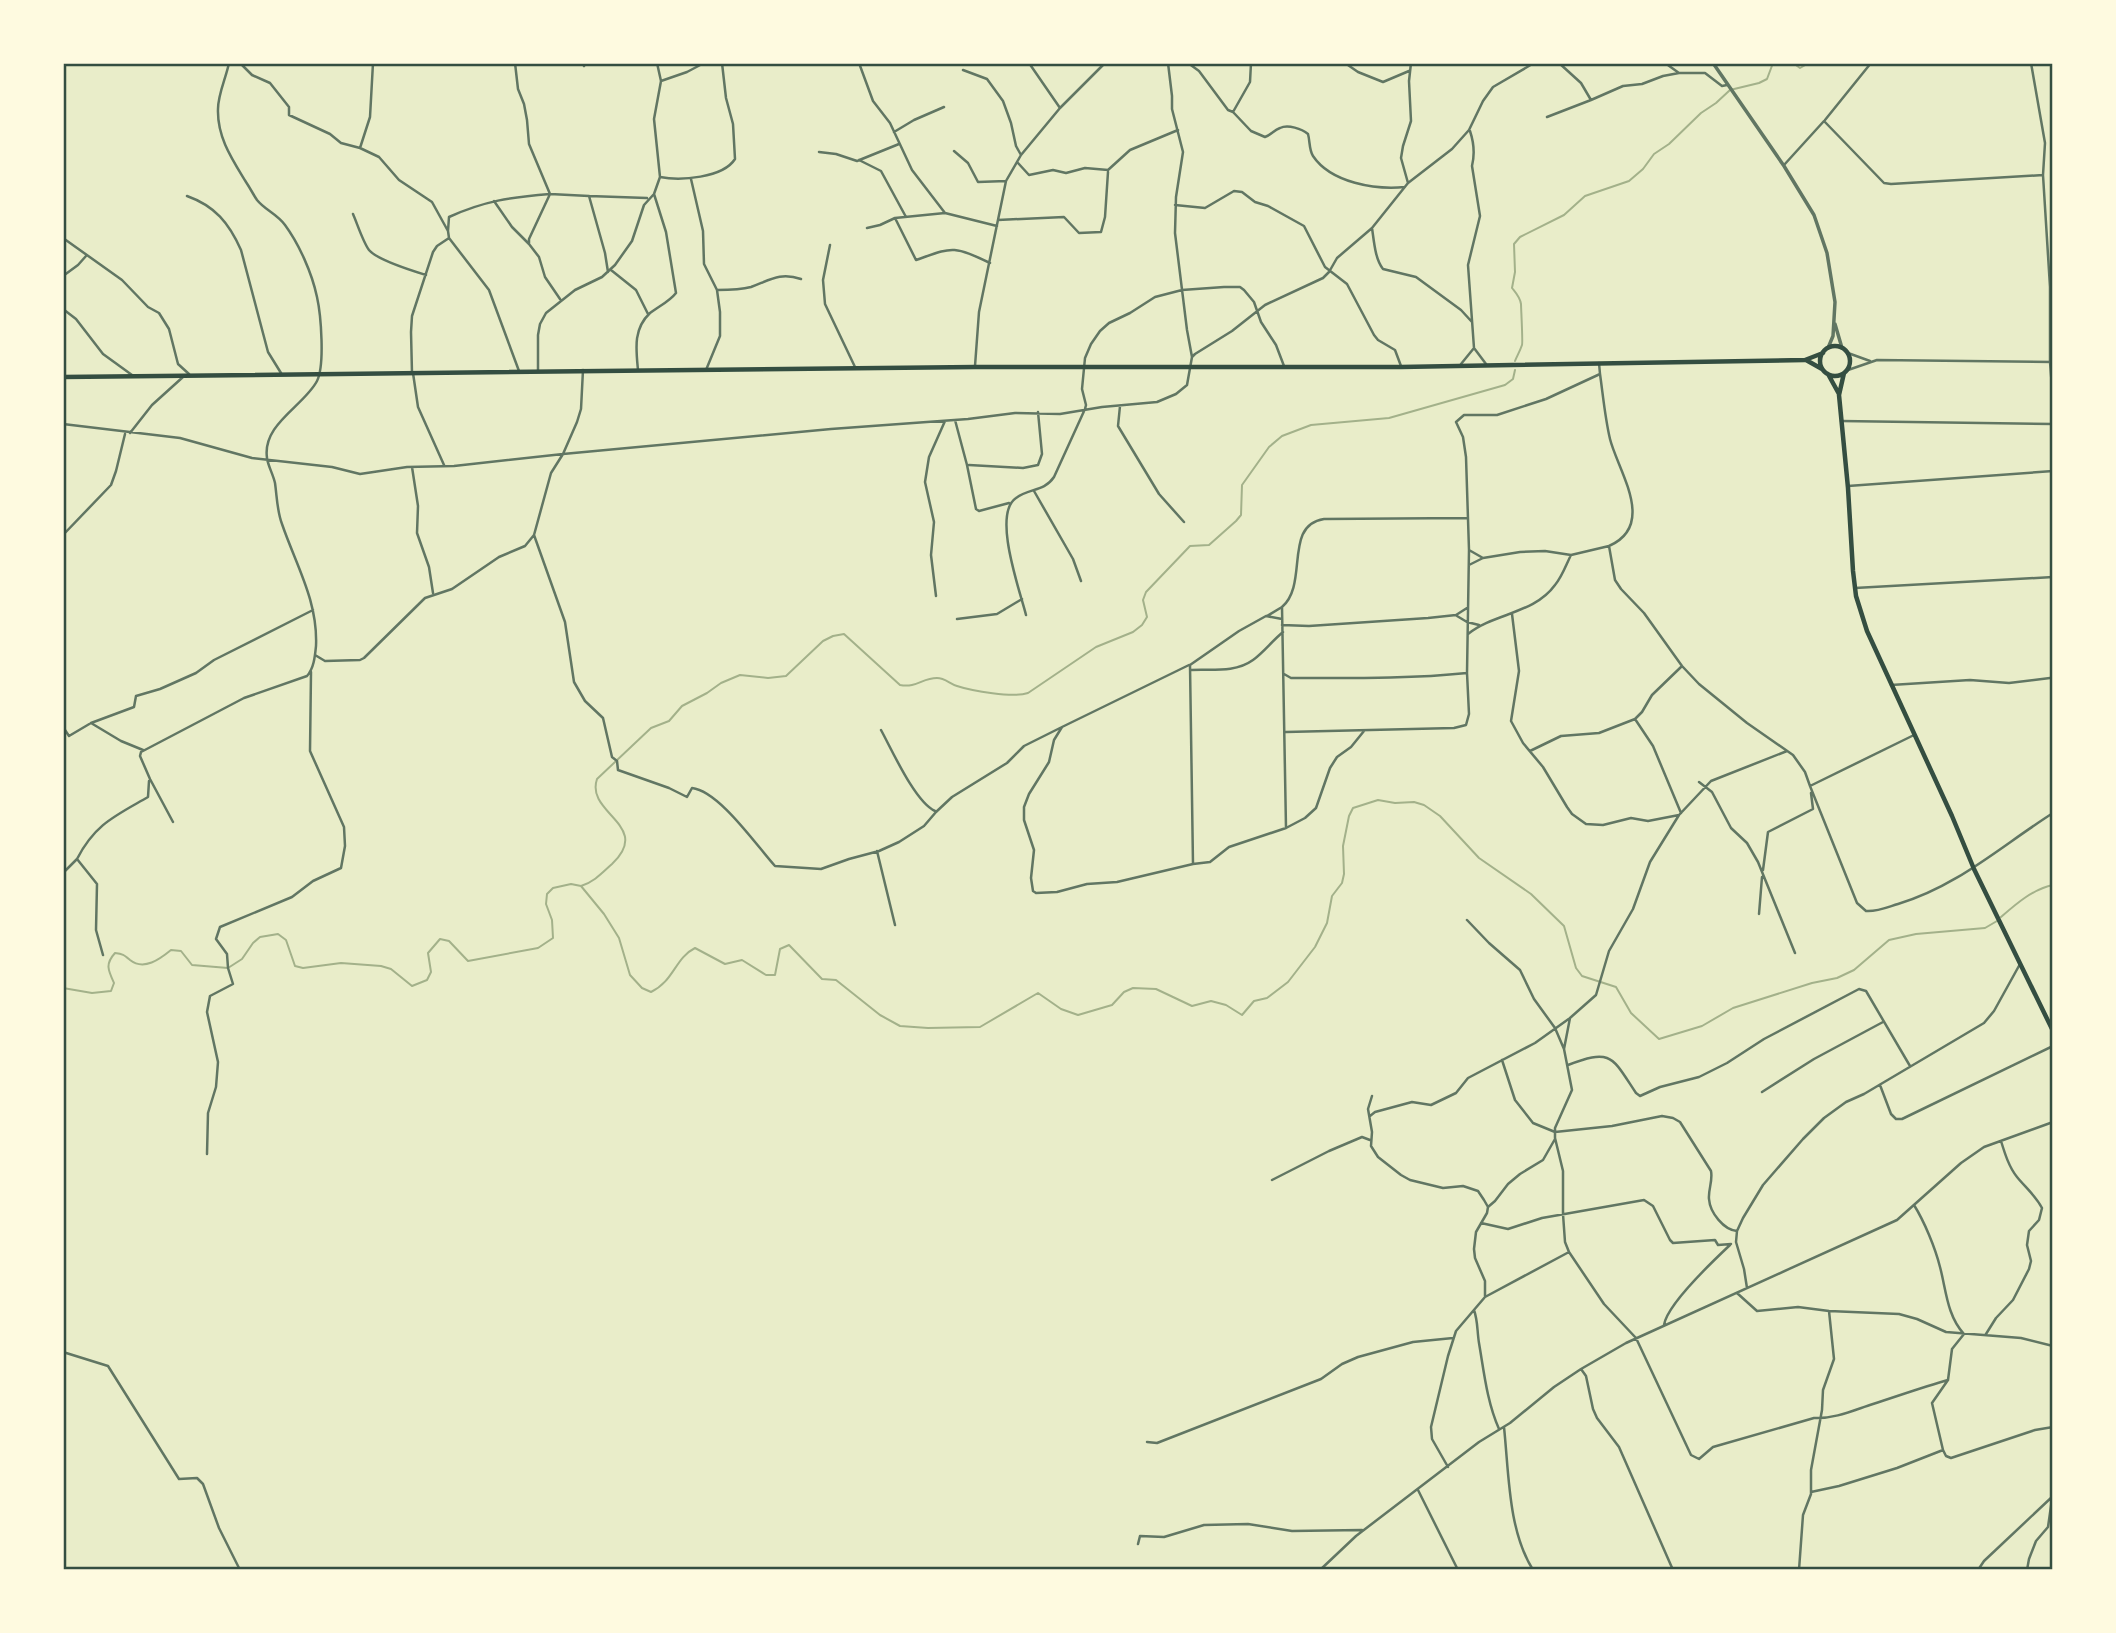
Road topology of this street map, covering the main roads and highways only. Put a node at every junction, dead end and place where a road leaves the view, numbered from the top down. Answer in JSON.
{"nodes":[{"id":1,"x":1823,"y":353,"type":"junction"},
{"id":2,"x":1805,"y":360,"type":"junction"},
{"id":3,"x":1822,"y":369,"type":"junction"},
{"id":4,"x":1846,"y":372,"type":"junction"},
{"id":5,"x":1828,"y":374,"type":"junction"},
{"id":6,"x":63,"y":377,"type":"edge"},
{"id":7,"x":1839,"y":395,"type":"junction"},
{"id":8,"x":2053,"y":1031,"type":"edge"}],
"edges":[{"from":1,"to":2,"type":"main road"},
{"from":1,"to":3,"type":"main road"},
{"from":1,"to":4,"type":"main road"},
{"from":2,"to":3,"type":"main road"},
{"from":2,"to":6,"type":"main road"},
{"from":3,"to":5,"type":"main road"},
{"from":4,"to":5,"type":"main road"},
{"from":4,"to":7,"type":"main road"},
{"from":5,"to":7,"type":"main road"},
{"from":7,"to":8,"type":"main road"}]}
